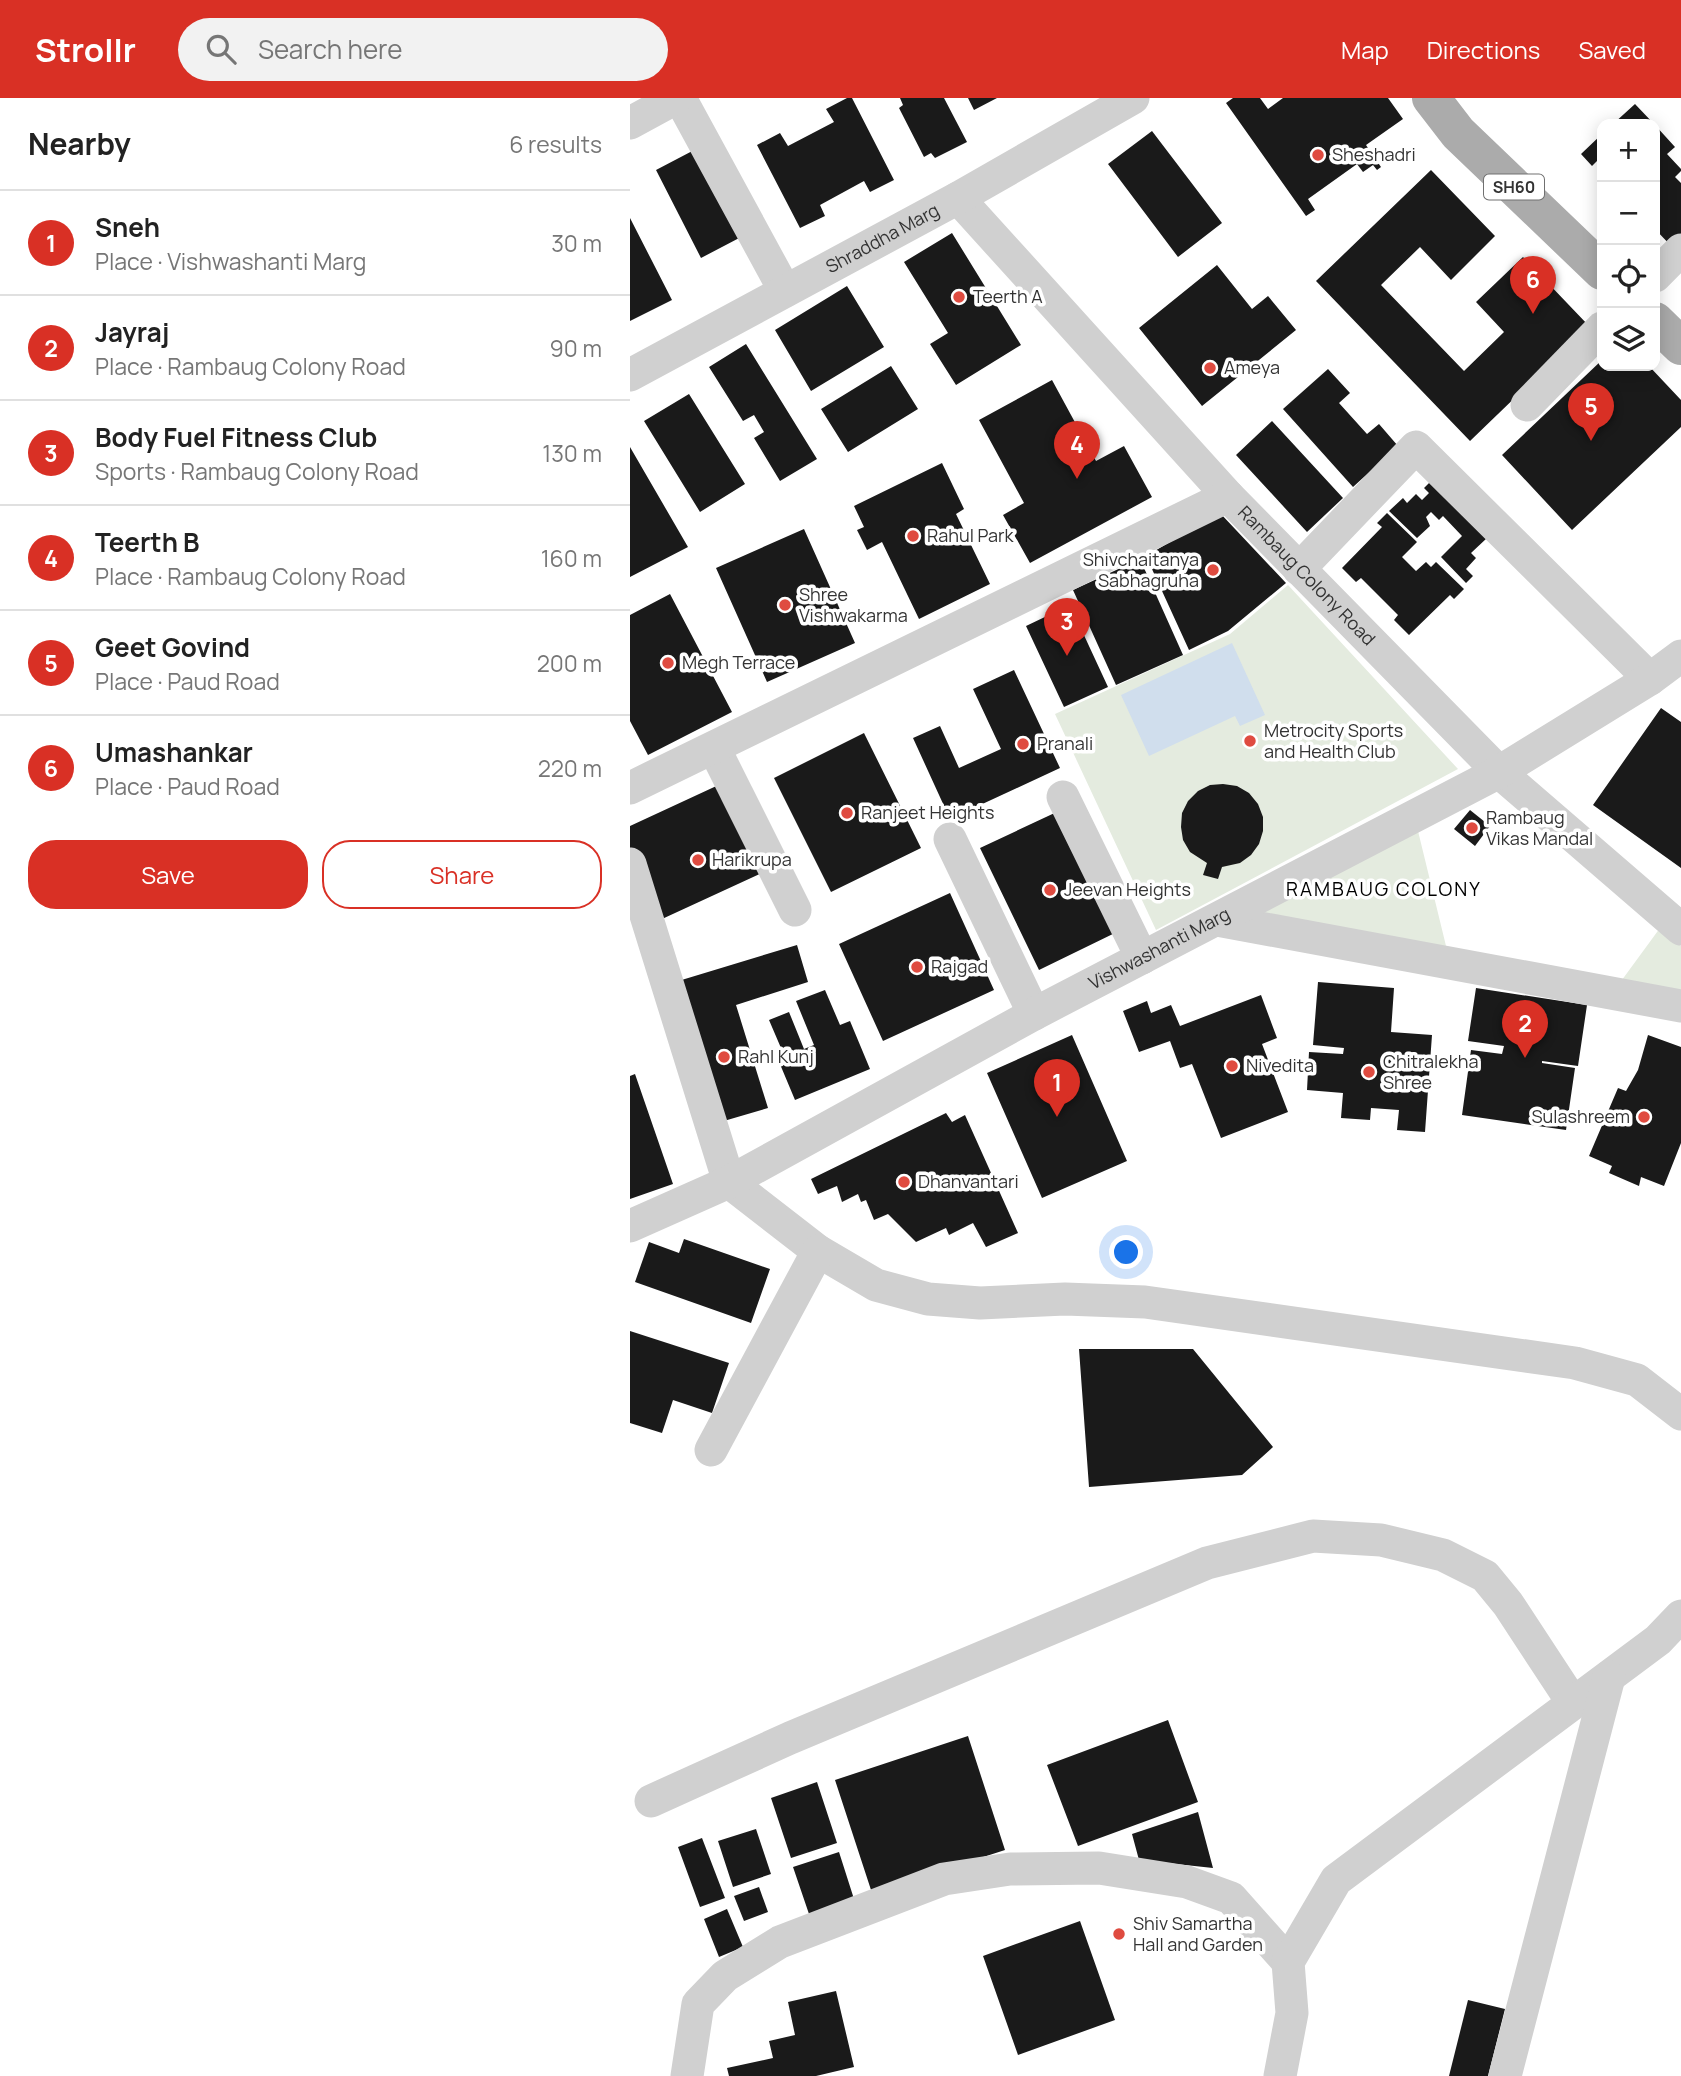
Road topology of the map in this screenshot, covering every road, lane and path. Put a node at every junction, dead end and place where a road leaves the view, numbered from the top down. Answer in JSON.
{"nodes":[{"id":1,"x":678,"y":98,"type":"edge"},
{"id":2,"x":1132,"y":98,"type":"edge"},
{"id":3,"x":1431,"y":98,"type":"edge"},
{"id":4,"x":630,"y":123,"type":"edge"},
{"id":5,"x":958,"y":198,"type":"junction"},
{"id":6,"x":1681,"y":250,"type":"edge"},
{"id":7,"x":1597,"y":266,"type":"edge"},
{"id":8,"x":1660,"y":271,"type":"edge"},
{"id":9,"x":785,"y":291,"type":"junction"},
{"id":10,"x":1660,"y":326,"type":"edge"},
{"id":11,"x":1597,"y":333,"type":"edge"},
{"id":12,"x":1681,"y":346,"type":"edge"},
{"id":13,"x":630,"y":375,"type":"edge"},
{"id":14,"x":1527,"y":405,"type":"dead end"},
{"id":15,"x":1228,"y":496,"type":"junction"},
{"id":16,"x":1299,"y":569,"type":"junction"},
{"id":17,"x":1681,"y":656,"type":"edge"},
{"id":18,"x":1650,"y":680,"type":"junction"},
{"id":19,"x":714,"y":748,"type":"junction"},
{"id":20,"x":1499,"y":772,"type":"junction"},
{"id":21,"x":630,"y":789,"type":"edge"},
{"id":22,"x":1063,"y":797,"type":"dead end"},
{"id":23,"x":950,"y":839,"type":"dead end"},
{"id":24,"x":630,"y":864,"type":"edge"},
{"id":25,"x":795,"y":910,"type":"dead end"},
{"id":26,"x":1217,"y":920,"type":"junction"},
{"id":27,"x":1681,"y":929,"type":"edge"},
{"id":28,"x":1142,"y":958,"type":"junction"},
{"id":29,"x":1681,"y":1006,"type":"edge"},
{"id":30,"x":1034,"y":1014,"type":"junction"},
{"id":31,"x":729,"y":1182,"type":"junction"},
{"id":32,"x":630,"y":1226,"type":"edge"},
{"id":33,"x":818,"y":1251,"type":"junction"},
{"id":34,"x":1681,"y":1413,"type":"edge"},
{"id":35,"x":711,"y":1450,"type":"dead end"},
{"id":36,"x":1681,"y":1616,"type":"edge"},
{"id":37,"x":1609,"y":1677,"type":"junction"},
{"id":38,"x":1573,"y":1703,"type":"junction"},
{"id":39,"x":651,"y":1801,"type":"dead end"},
{"id":40,"x":1289,"y":1962,"type":"junction"},
{"id":41,"x":687,"y":2076,"type":"edge"},
{"id":42,"x":1280,"y":2076,"type":"edge"},
{"id":43,"x":1505,"y":2076,"type":"edge"}],
"edges":[{"from":1,"to":4,"type":"street"},
{"from":1,"to":9,"type":"street"},
{"from":2,"to":5,"type":"street","name":"Shraddha Marg"},
{"from":3,"to":7,"type":"main road","number":"SH60"},
{"from":5,"to":9,"type":"street","name":"Shraddha Marg"},
{"from":5,"to":15,"type":"street","name":"Rambaug Colony Road"},
{"from":6,"to":8,"type":"street"},
{"from":9,"to":13,"type":"street","name":"Shraddha Marg"},
{"from":10,"to":12,"type":"main road"},
{"from":11,"to":14,"type":"street"},
{"from":15,"to":16,"type":"street","name":"Rambaug Colony Road"},
{"from":15,"to":19,"type":"street"},
{"from":16,"to":18,"type":"street"},
{"from":16,"to":20,"type":"street","name":"Rambaug Colony Road"},
{"from":17,"to":18,"type":"street","name":"Vishwashanti Marg"},
{"from":18,"to":20,"type":"street","name":"Vishwashanti Marg"},
{"from":19,"to":21,"type":"street"},
{"from":19,"to":25,"type":"street"},
{"from":20,"to":26,"type":"street","name":"Vishwashanti Marg"},
{"from":20,"to":27,"type":"street","name":"Rambaug Colony Road"},
{"from":22,"to":28,"type":"street"},
{"from":23,"to":30,"type":"street"},
{"from":24,"to":31,"type":"street"},
{"from":26,"to":28,"type":"street","name":"Vishwashanti Marg"},
{"from":26,"to":29,"type":"street"},
{"from":28,"to":30,"type":"street","name":"Vishwashanti Marg"},
{"from":30,"to":31,"type":"street","name":"Vishwashanti Marg"},
{"from":31,"to":32,"type":"street","name":"Vishwashanti Marg"},
{"from":31,"to":33,"type":"street"},
{"from":33,"to":34,"type":"street"},
{"from":33,"to":35,"type":"street"},
{"from":36,"to":37,"type":"street"},
{"from":37,"to":38,"type":"street"},
{"from":37,"to":43,"type":"street"},
{"from":38,"to":39,"type":"street"},
{"from":38,"to":40,"type":"street"},
{"from":40,"to":41,"type":"street"},
{"from":40,"to":42,"type":"street"}]}
